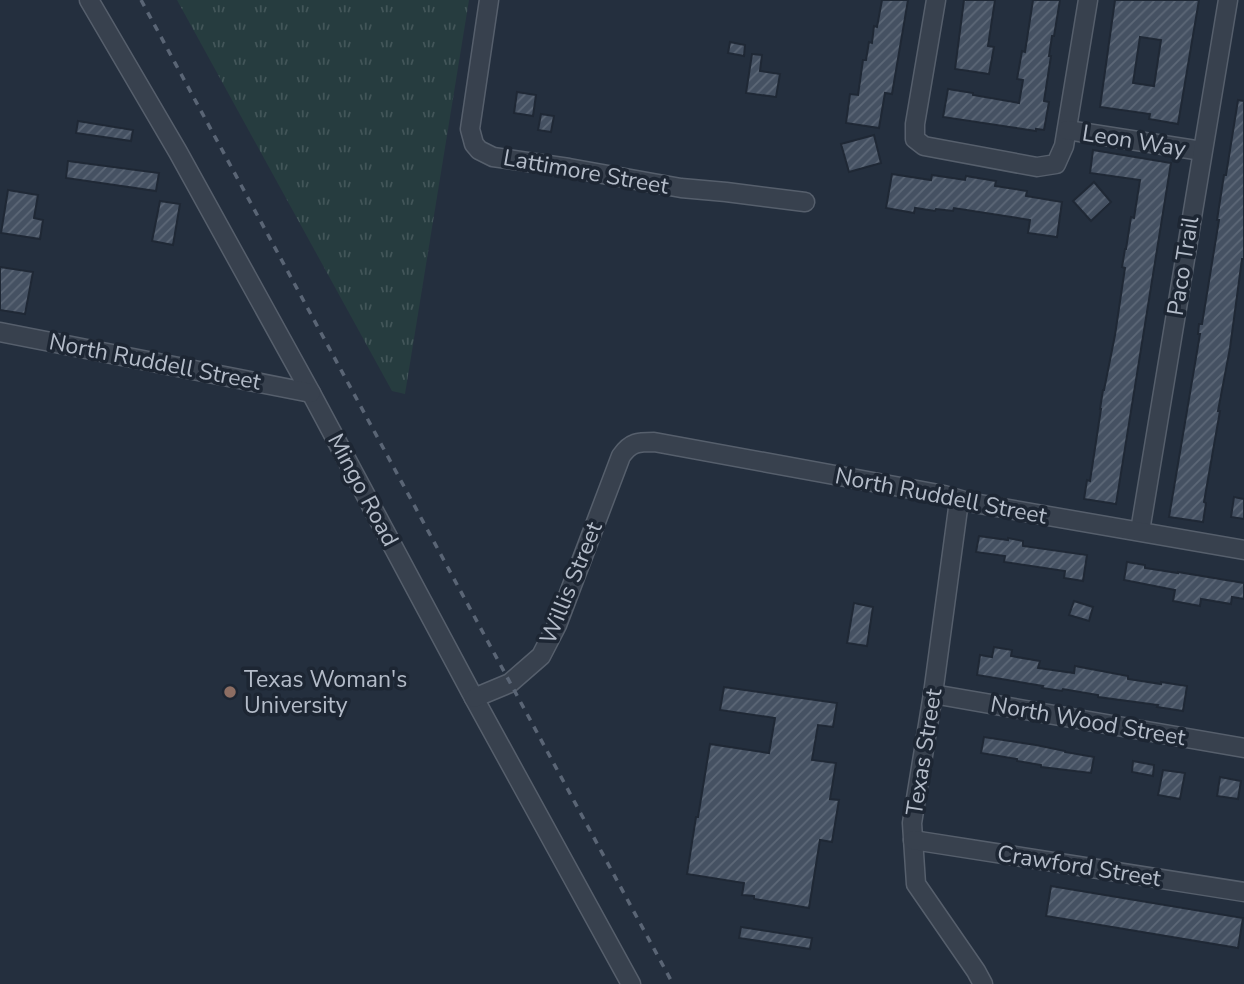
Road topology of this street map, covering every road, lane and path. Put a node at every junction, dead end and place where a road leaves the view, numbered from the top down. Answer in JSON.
{"nodes":[{"id":1,"x":89,"y":0,"type":"edge"},
{"id":2,"x":489,"y":0,"type":"edge"},
{"id":3,"x":936,"y":0,"type":"edge"},
{"id":4,"x":1088,"y":0,"type":"edge"},
{"id":5,"x":1228,"y":0,"type":"edge"},
{"id":6,"x":1067,"y":130,"type":"junction"},
{"id":7,"x":1202,"y":151,"type":"junction"},
{"id":8,"x":805,"y":202,"type":"dead end"},
{"id":9,"x":0,"y":332,"type":"edge"},
{"id":10,"x":311,"y":393,"type":"junction"},
{"id":11,"x":639,"y":442,"type":"joint"},
{"id":12,"x":959,"y":501,"type":"junction"},
{"id":13,"x":1140,"y":531,"type":"junction"},
{"id":14,"x":1244,"y":550,"type":"edge"},
{"id":15,"x":933,"y":694,"type":"junction"},
{"id":16,"x":474,"y":698,"type":"junction"},
{"id":17,"x":1244,"y":748,"type":"edge"},
{"id":18,"x":913,"y":840,"type":"junction"},
{"id":19,"x":1244,"y":892,"type":"edge"},
{"id":20,"x":631,"y":984,"type":"edge"},
{"id":21,"x":983,"y":984,"type":"edge"}],
"edges":[{"from":1,"to":10,"type":"street","name":"Mingo Road"},
{"from":2,"to":8,"type":"street","name":"Lattimore Street"},
{"from":3,"to":6,"type":"street"},
{"from":4,"to":6,"type":"street"},
{"from":5,"to":7,"type":"street","name":"Paco Trail"},
{"from":6,"to":7,"type":"street","name":"Leon Way"},
{"from":7,"to":13,"type":"street","name":"Paco Trail"},
{"from":9,"to":10,"type":"street","name":"North Ruddell Street"},
{"from":10,"to":16,"type":"street","name":"Mingo Road"},
{"from":11,"to":12,"type":"street","name":"North Ruddell Street"},
{"from":11,"to":16,"type":"street","name":"Willis Street"},
{"from":12,"to":13,"type":"street","name":"North Ruddell Street"},
{"from":12,"to":15,"type":"street","name":"Texas Street"},
{"from":13,"to":14,"type":"street","name":"North Ruddell Street"},
{"from":15,"to":17,"type":"street","name":"North Wood Street"},
{"from":15,"to":18,"type":"street","name":"Texas Street"},
{"from":16,"to":20,"type":"street","name":"Mingo Road"},
{"from":18,"to":19,"type":"street","name":"Crawford Street"},
{"from":18,"to":21,"type":"street","name":"Texas Street"}]}
